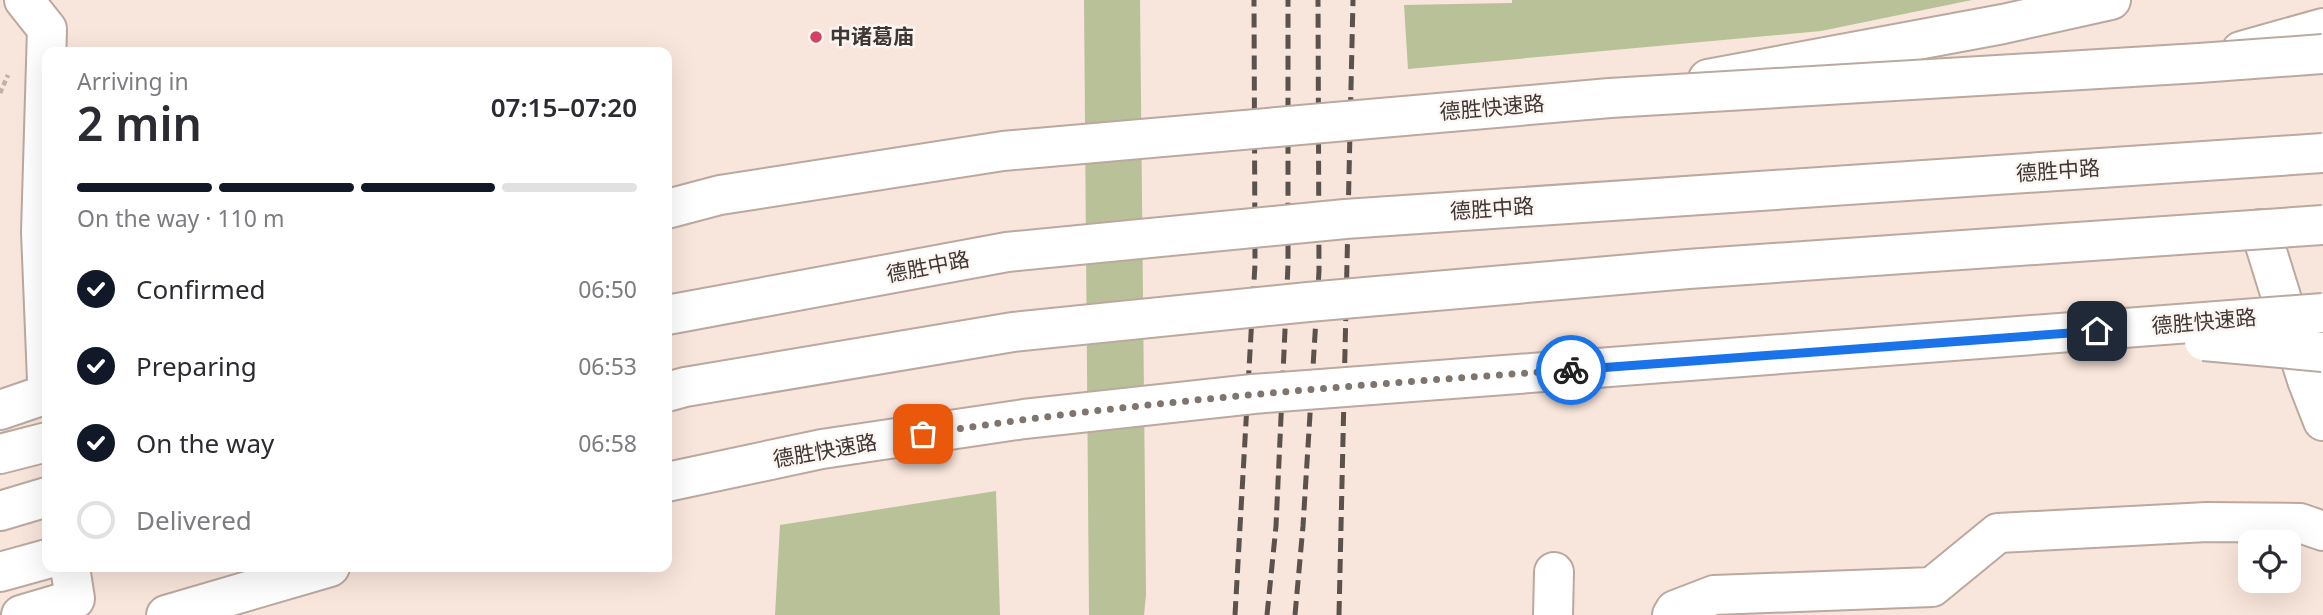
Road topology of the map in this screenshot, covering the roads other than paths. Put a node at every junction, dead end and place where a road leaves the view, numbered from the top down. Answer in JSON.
{"nodes":[{"id":1,"x":2111,"y":0,"type":"edge"},
{"id":2,"x":36,"y":15,"type":"edge"},
{"id":3,"x":2323,"y":28,"type":"edge"},
{"id":4,"x":2323,"y":54,"type":"edge"},
{"id":5,"x":42,"y":64,"type":"edge"},
{"id":6,"x":2199,"y":64,"type":"junction"},
{"id":7,"x":1610,"y":98,"type":"junction"},
{"id":8,"x":2323,"y":153,"type":"edge"},
{"id":9,"x":42,"y":205,"type":"edge"},
{"id":10,"x":672,"y":208,"type":"edge"},
{"id":11,"x":2323,"y":225,"type":"edge"},
{"id":12,"x":2260,"y":229,"type":"junction"},
{"id":13,"x":42,"y":257,"type":"edge"},
{"id":14,"x":2323,"y":313,"type":"edge"},
{"id":15,"x":672,"y":315,"type":"edge"},
{"id":16,"x":2097,"y":331,"type":"junction"},
{"id":17,"x":2323,"y":352,"type":"edge"},
{"id":18,"x":672,"y":391,"type":"edge"},
{"id":19,"x":42,"y":396,"type":"edge"},
{"id":20,"x":0,"y":410,"type":"edge"},
{"id":21,"x":2323,"y":421,"type":"edge"},
{"id":22,"x":42,"y":443,"type":"edge"},
{"id":23,"x":0,"y":454,"type":"edge"},
{"id":24,"x":672,"y":481,"type":"edge"},
{"id":25,"x":42,"y":498,"type":"edge"},
{"id":26,"x":0,"y":511,"type":"edge"},
{"id":27,"x":2323,"y":531,"type":"edge"},
{"id":28,"x":42,"y":560,"type":"edge"},
{"id":29,"x":0,"y":572,"type":"edge"},
{"id":30,"x":71,"y":572,"type":"edge"},
{"id":31,"x":314,"y":572,"type":"edge"},
{"id":32,"x":1554,"y":572,"type":"dead end"},
{"id":33,"x":22,"y":615,"type":"edge"},
{"id":34,"x":166,"y":615,"type":"edge"},
{"id":35,"x":1553,"y":615,"type":"edge"},
{"id":36,"x":1672,"y":615,"type":"edge"}],
"edges":[{"from":1,"to":7,"type":"main road","bridge":true},
{"from":2,"to":5,"type":"main road"},
{"from":3,"to":6,"type":"main road","bridge":true},
{"from":4,"to":6,"type":"main road","name":"德胜快速路","bridge":true},
{"from":6,"to":7,"type":"main road","name":"德胜快速路","bridge":true},
{"from":7,"to":10,"type":"main road","name":"德胜快速路","bridge":true},
{"from":8,"to":15,"type":"main road","name":"德胜中路","bridge":true},
{"from":9,"to":13,"type":"main road"},
{"from":11,"to":12,"type":"main road","bridge":true},
{"from":12,"to":18,"type":"main road","bridge":true},
{"from":12,"to":21,"type":"main road"},
{"from":14,"to":16,"type":"main road","name":"德胜快速路","bridge":true},
{"from":16,"to":17,"type":"main road","bridge":true},
{"from":16,"to":24,"type":"main road","name":"德胜快速路","bridge":true},
{"from":19,"to":20,"type":"main road"},
{"from":22,"to":23,"type":"main road"},
{"from":25,"to":26,"type":"main road"},
{"from":27,"to":36,"type":"main road"},
{"from":28,"to":29,"type":"main road"},
{"from":30,"to":33,"type":"main road"},
{"from":31,"to":34,"type":"main road"},
{"from":32,"to":35,"type":"main road"}]}
